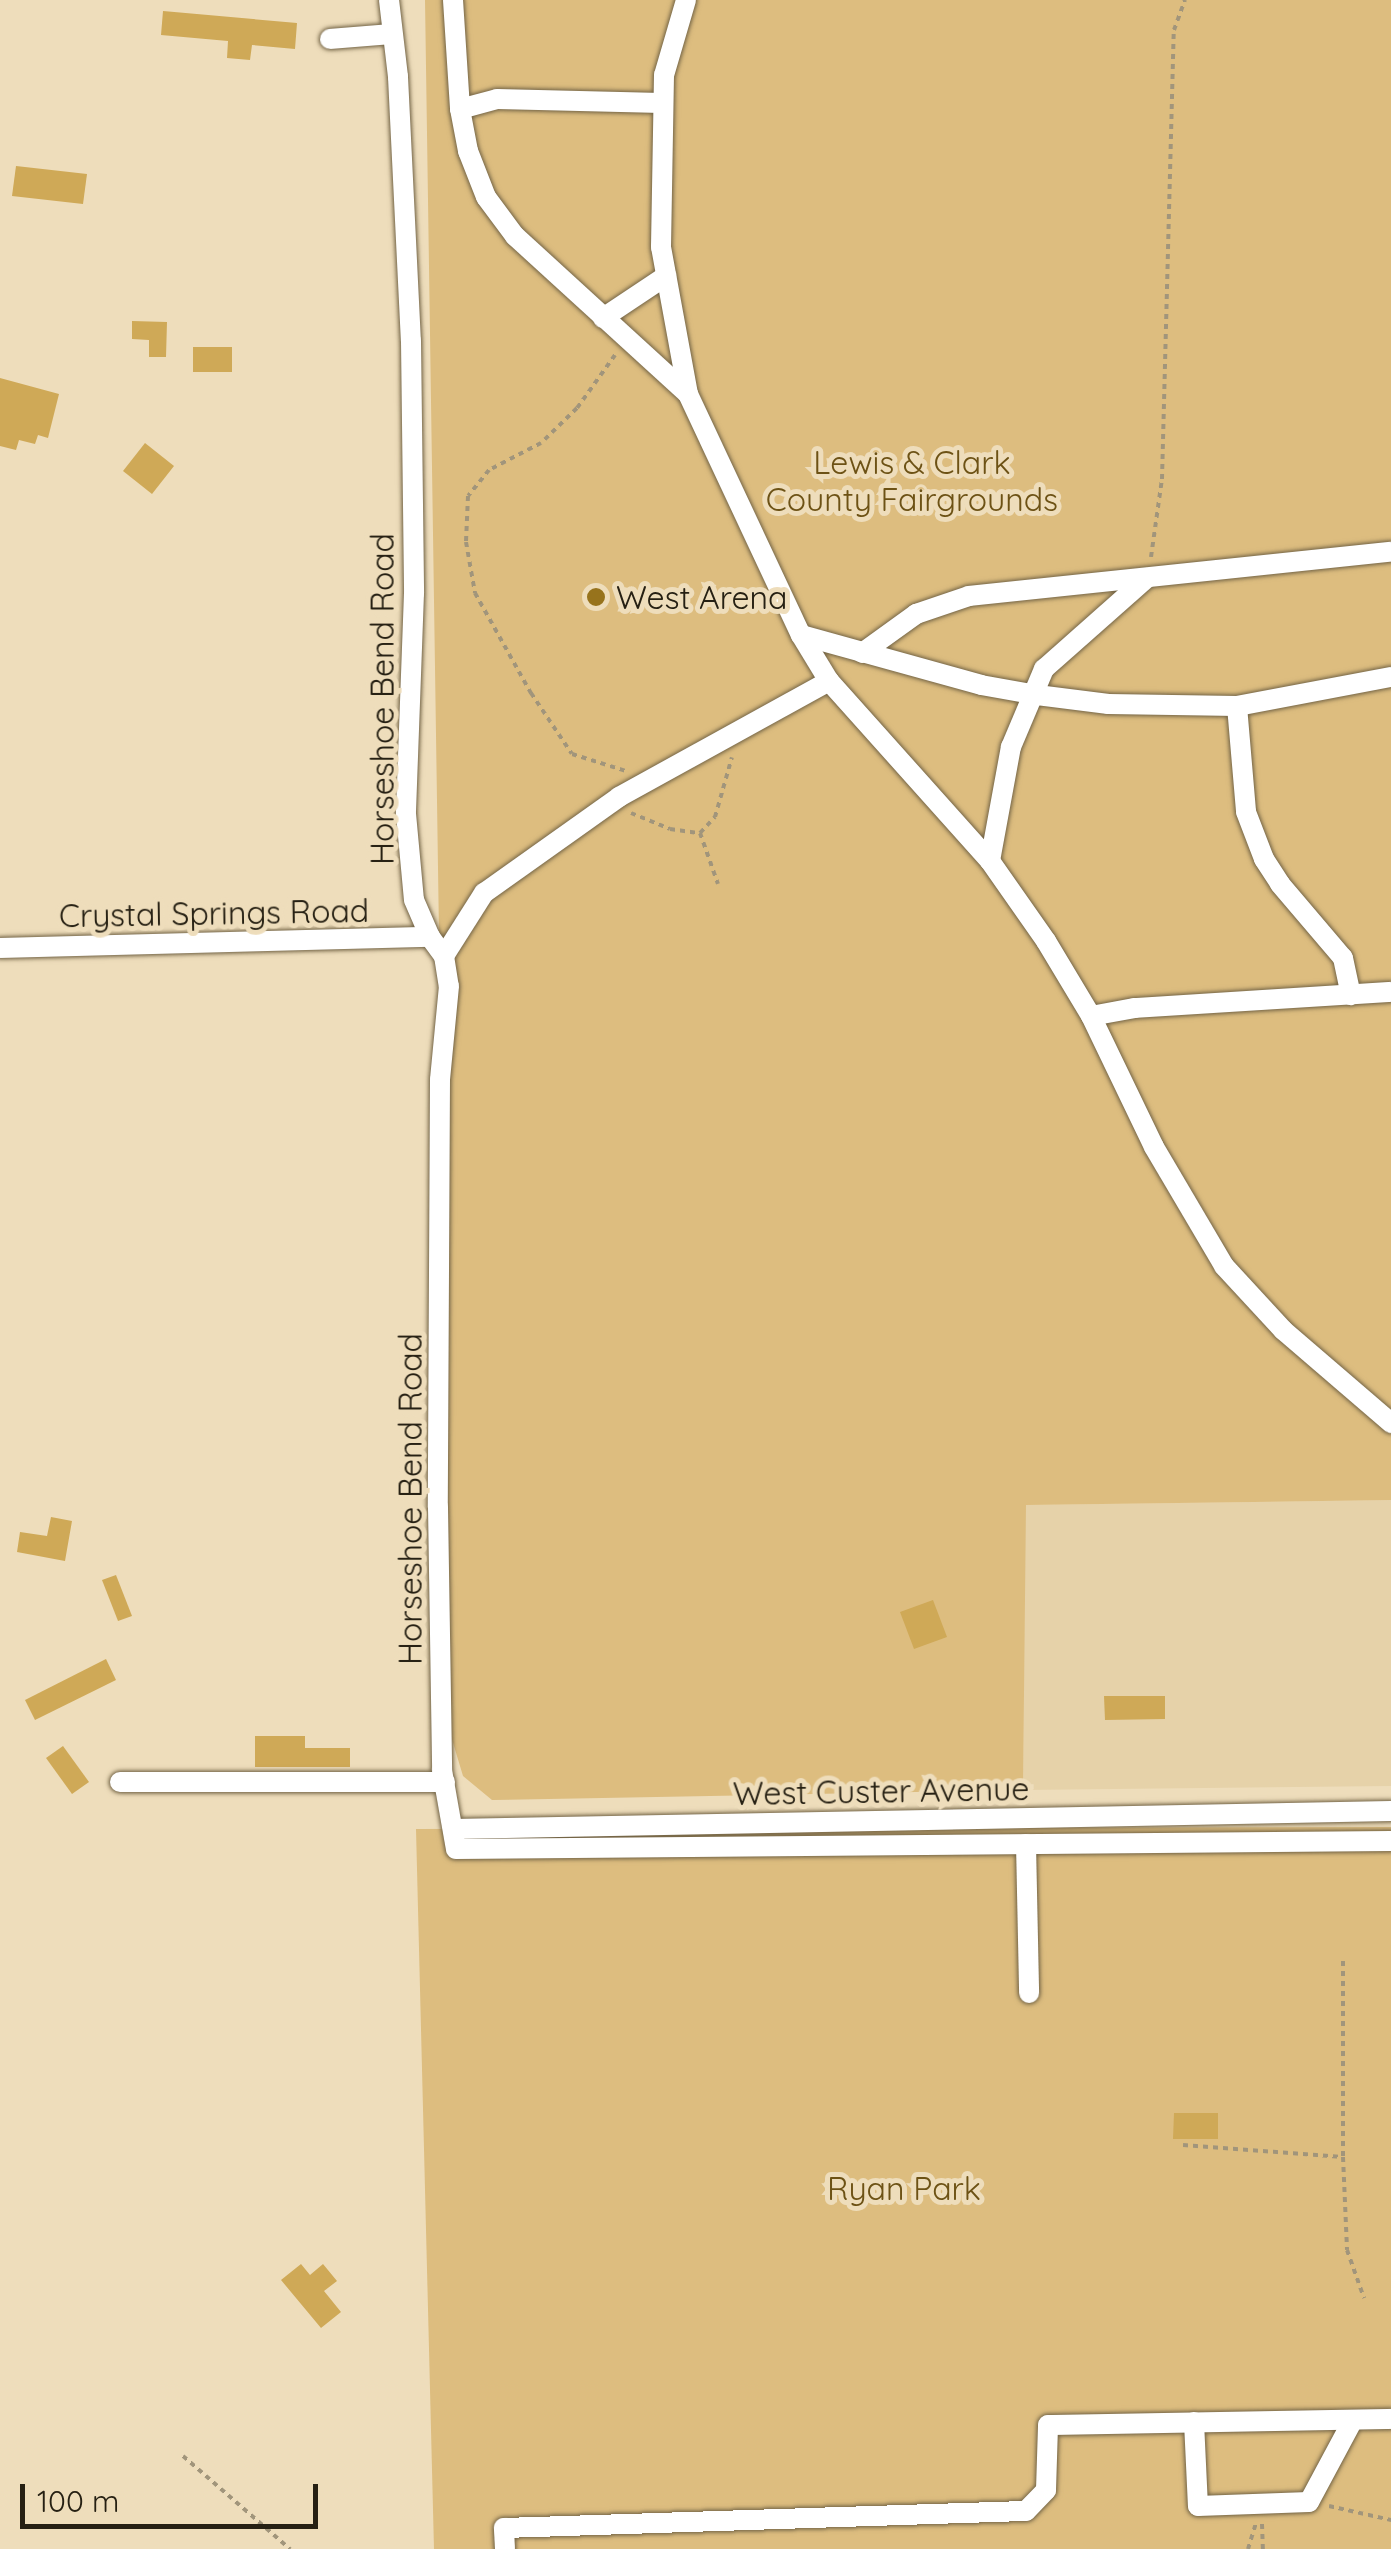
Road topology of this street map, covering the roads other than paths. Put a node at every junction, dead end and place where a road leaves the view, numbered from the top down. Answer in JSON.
{"nodes":[{"id":1,"x":390,"y":0,"type":"edge"},
{"id":2,"x":453,"y":0,"type":"edge"},
{"id":3,"x":686,"y":0,"type":"edge"},
{"id":4,"x":391,"y":34,"type":"junction"},
{"id":5,"x":330,"y":40,"type":"dead end"},
{"id":6,"x":662,"y":103,"type":"junction"},
{"id":7,"x":460,"y":108,"type":"junction"},
{"id":8,"x":666,"y":276,"type":"junction"},
{"id":9,"x":603,"y":318,"type":"junction"},
{"id":10,"x":688,"y":394,"type":"junction"},
{"id":11,"x":1391,"y":552,"type":"edge"},
{"id":12,"x":1148,"y":576,"type":"junction"},
{"id":13,"x":801,"y":635,"type":"junction"},
{"id":14,"x":862,"y":654,"type":"junction"},
{"id":15,"x":1391,"y":676,"type":"edge"},
{"id":16,"x":829,"y":682,"type":"junction"},
{"id":17,"x":1032,"y":694,"type":"junction"},
{"id":18,"x":1237,"y":706,"type":"junction"},
{"id":19,"x":990,"y":860,"type":"junction"},
{"id":20,"x":430,"y":937,"type":"junction"},
{"id":21,"x":0,"y":948,"type":"edge"},
{"id":22,"x":444,"y":956,"type":"junction"},
{"id":23,"x":1391,"y":992,"type":"edge"},
{"id":24,"x":1350,"y":995,"type":"junction"},
{"id":25,"x":1091,"y":1016,"type":"junction"},
{"id":26,"x":1391,"y":1423,"type":"edge"},
{"id":27,"x":120,"y":1782,"type":"dead end"},
{"id":28,"x":445,"y":1782,"type":"junction"},
{"id":29,"x":1391,"y":1811,"type":"edge"},
{"id":30,"x":453,"y":1829,"type":"junction"},
{"id":31,"x":1391,"y":1842,"type":"edge"},
{"id":32,"x":1026,"y":1844,"type":"junction"},
{"id":33,"x":1029,"y":1993,"type":"dead end"},
{"id":34,"x":1391,"y":2419,"type":"edge"},
{"id":35,"x":1354,"y":2420,"type":"junction"},
{"id":36,"x":1194,"y":2422,"type":"junction"},
{"id":37,"x":505,"y":2549,"type":"edge"}],
"edges":[{"from":1,"to":4,"type":"street","name":"Horseshoe Bend Road"},
{"from":2,"to":7,"type":"street"},
{"from":3,"to":6,"type":"street"},
{"from":4,"to":5,"type":"street"},
{"from":4,"to":20,"type":"street","name":"Horseshoe Bend Road"},
{"from":6,"to":7,"type":"street"},
{"from":6,"to":8,"type":"street"},
{"from":7,"to":9,"type":"street"},
{"from":8,"to":9,"type":"street"},
{"from":8,"to":10,"type":"street"},
{"from":9,"to":10,"type":"street"},
{"from":10,"to":13,"type":"street"},
{"from":11,"to":12,"type":"street"},
{"from":12,"to":14,"type":"street"},
{"from":12,"to":17,"type":"street"},
{"from":13,"to":14,"type":"street"},
{"from":13,"to":16,"type":"street"},
{"from":14,"to":17,"type":"street"},
{"from":15,"to":18,"type":"street"},
{"from":16,"to":19,"type":"street"},
{"from":16,"to":22,"type":"street"},
{"from":17,"to":18,"type":"street"},
{"from":17,"to":19,"type":"street"},
{"from":18,"to":24,"type":"street"},
{"from":19,"to":25,"type":"street"},
{"from":20,"to":21,"type":"street","name":"Crystal Springs Road"},
{"from":20,"to":22,"type":"street","name":"Horseshoe Bend Road"},
{"from":22,"to":28,"type":"street","name":"Horseshoe Bend Road"},
{"from":23,"to":24,"type":"street"},
{"from":24,"to":25,"type":"street"},
{"from":25,"to":26,"type":"street"},
{"from":27,"to":28,"type":"street"},
{"from":28,"to":30,"type":"street"},
{"from":29,"to":30,"type":"street","name":"West Custer Avenue"},
{"from":30,"to":32,"type":"street"},
{"from":31,"to":32,"type":"street"},
{"from":32,"to":33,"type":"street"},
{"from":34,"to":35,"type":"street"},
{"from":35,"to":36,"type":"street"},
{"from":35,"to":36,"type":"street"},
{"from":36,"to":37,"type":"street"}]}
